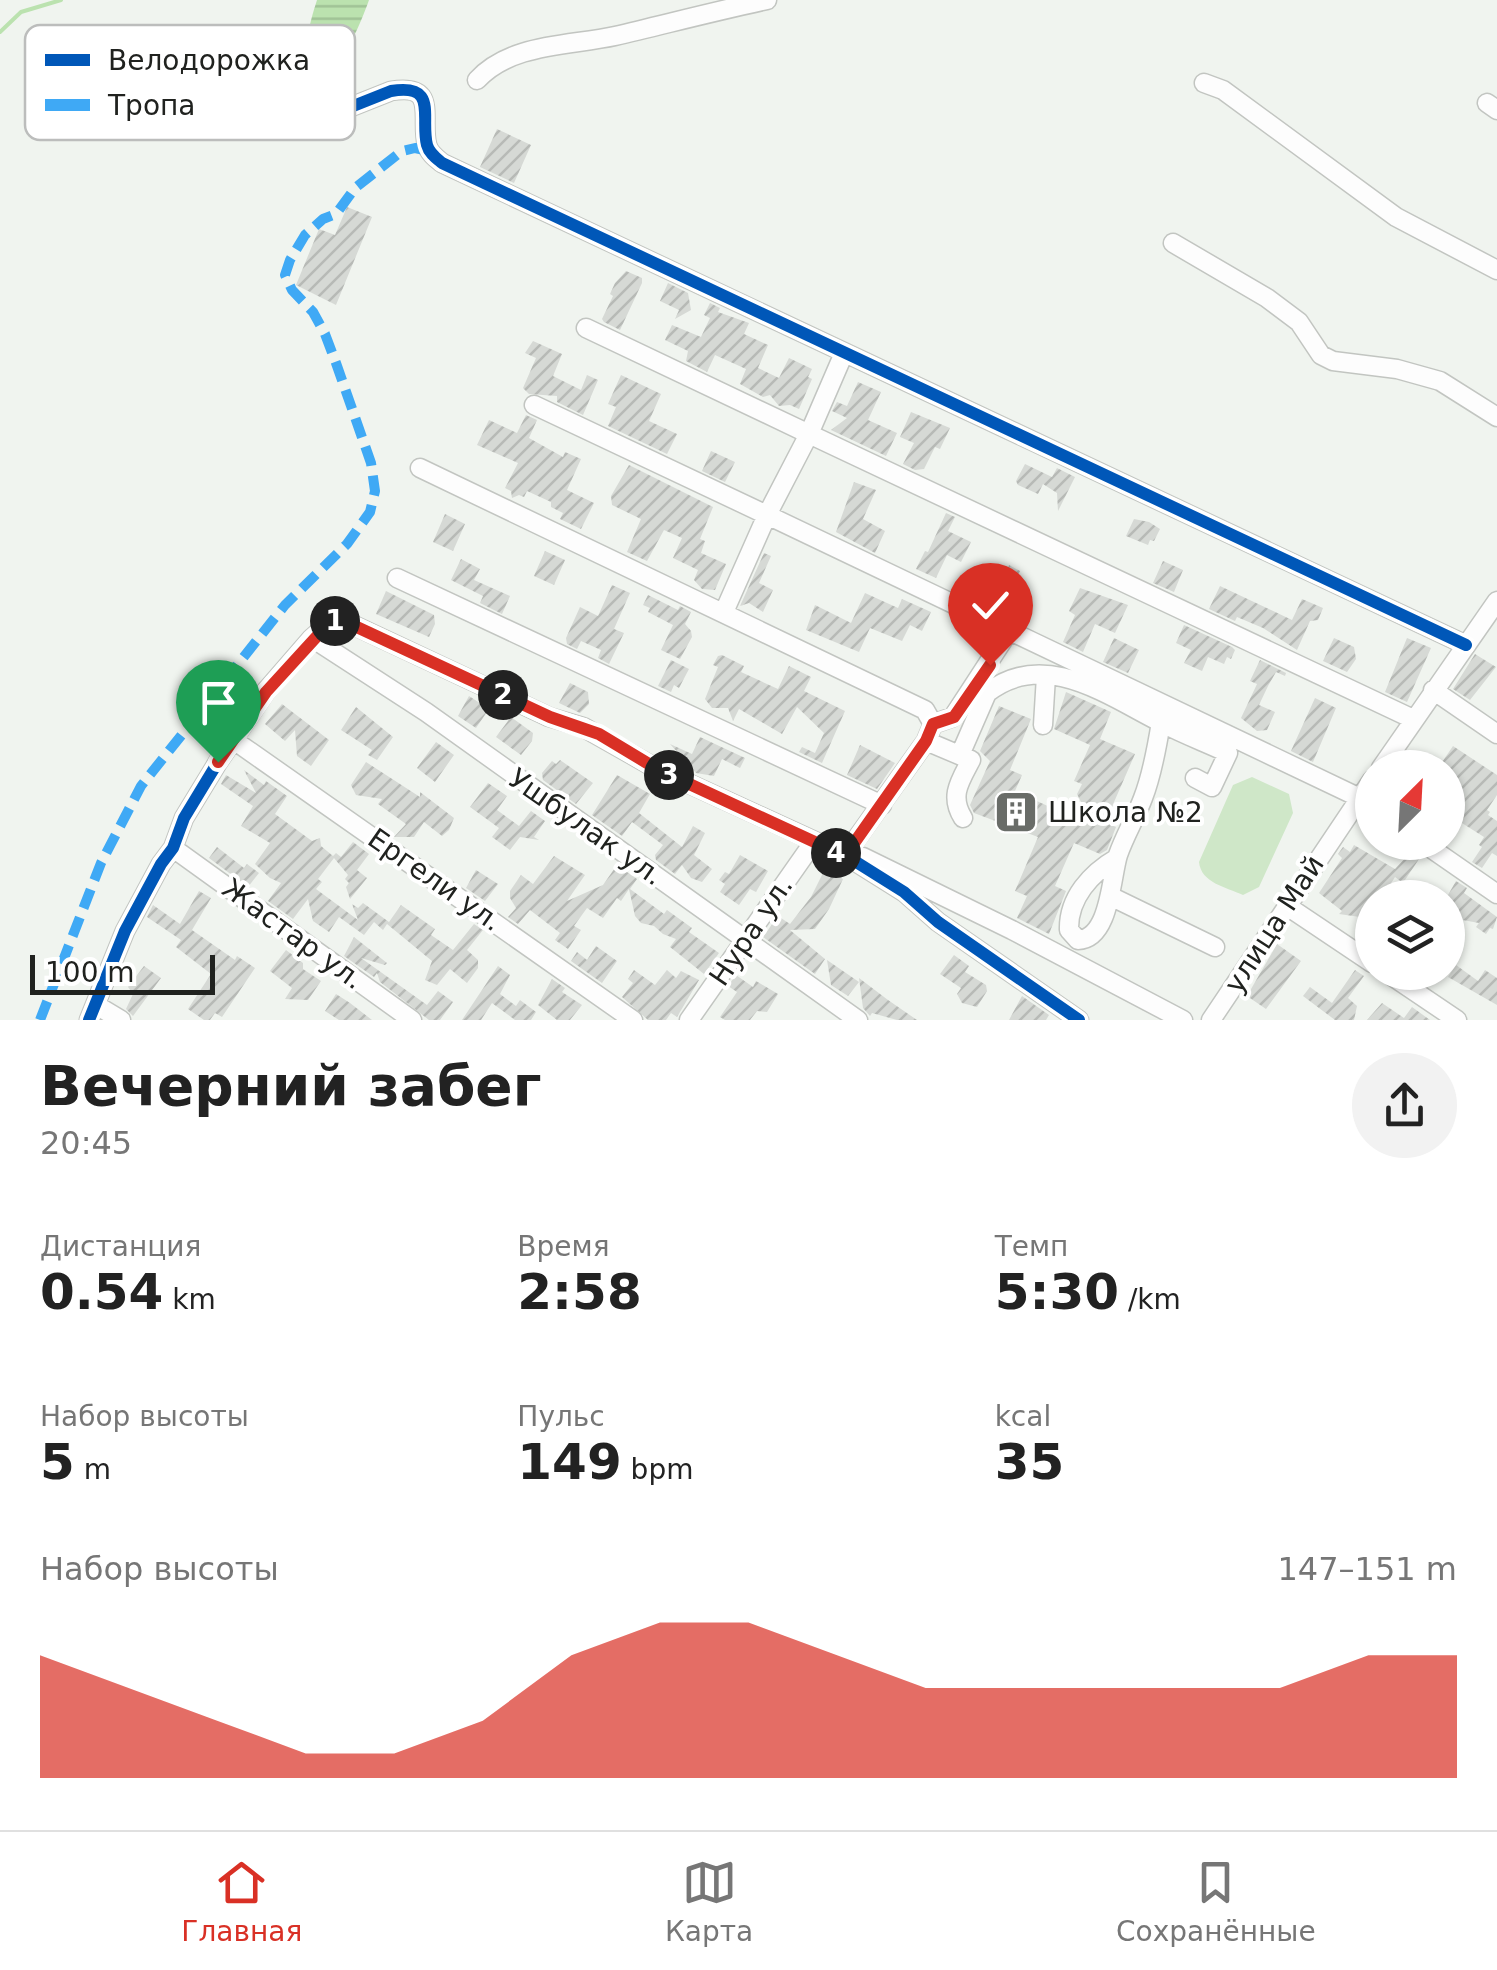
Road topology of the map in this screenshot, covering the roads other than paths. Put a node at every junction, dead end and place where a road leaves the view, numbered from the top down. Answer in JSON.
{"nodes":[{"id":1,"x":767,"y":0,"type":"edge"},
{"id":2,"x":476,"y":80,"type":"dead end"},
{"id":3,"x":1204,"y":83,"type":"dead end"},
{"id":4,"x":355,"y":106,"type":"edge"},
{"id":5,"x":1173,"y":244,"type":"dead end"},
{"id":6,"x":1497,"y":270,"type":"edge"},
{"id":7,"x":586,"y":328,"type":"dead end"},
{"id":8,"x":844,"y":353,"type":"junction"},
{"id":9,"x":534,"y":405,"type":"dead end"},
{"id":10,"x":1497,"y":417,"type":"edge"},
{"id":11,"x":808,"y":434,"type":"junction"},
{"id":12,"x":420,"y":468,"type":"dead end"},
{"id":13,"x":767,"y":515,"type":"junction"},
{"id":14,"x":396,"y":578,"type":"dead end"},
{"id":15,"x":1497,"y":601,"type":"edge"},
{"id":16,"x":724,"y":612,"type":"junction"},
{"id":17,"x":1008,"y":632,"type":"junction"},
{"id":18,"x":312,"y":638,"type":"junction"},
{"id":19,"x":1466,"y":645,"type":"junction"},
{"id":20,"x":1046,"y":676,"type":"junction"},
{"id":21,"x":1433,"y":690,"type":"junction"},
{"id":22,"x":1413,"y":720,"type":"junction"},
{"id":23,"x":1160,"y":722,"type":"junction"},
{"id":24,"x":1043,"y":725,"type":"dead end"},
{"id":25,"x":930,"y":733,"type":"junction"},
{"id":26,"x":1497,"y":734,"type":"edge"},
{"id":27,"x":236,"y":741,"type":"junction"},
{"id":28,"x":1393,"y":750,"type":"edge"},
{"id":29,"x":960,"y":755,"type":"junction"},
{"id":30,"x":1195,"y":778,"type":"dead end"},
{"id":31,"x":1355,"y":798,"type":"edge"},
{"id":32,"x":882,"y":804,"type":"junction"},
{"id":33,"x":1355,"y":817,"type":"edge"},
{"id":34,"x":963,"y":818,"type":"dead end"},
{"id":35,"x":812,"y":843,"type":"junction"},
{"id":36,"x":173,"y":848,"type":"junction"},
{"id":37,"x":848,"y":853,"type":"junction"},
{"id":38,"x":1116,"y":858,"type":"junction"},
{"id":39,"x":1448,"y":860,"type":"edge"},
{"id":40,"x":1497,"y":894,"type":"edge"},
{"id":41,"x":1110,"y":896,"type":"junction"},
{"id":42,"x":1287,"y":906,"type":"junction"},
{"id":43,"x":744,"y":939,"type":"junction"},
{"id":44,"x":1030,"y":941,"type":"junction"},
{"id":45,"x":1215,"y":947,"type":"dead end"},
{"id":46,"x":1355,"y":952,"type":"edge"},
{"id":47,"x":994,"y":959,"type":"junction"},
{"id":48,"x":1413,"y":990,"type":"edge"},
{"id":49,"x":92,"y":1012,"type":"edge"},
{"id":50,"x":121,"y":1020,"type":"edge"},
{"id":51,"x":412,"y":1020,"type":"edge"},
{"id":52,"x":633,"y":1020,"type":"edge"},
{"id":53,"x":689,"y":1020,"type":"edge"},
{"id":54,"x":858,"y":1020,"type":"edge"},
{"id":55,"x":1079,"y":1020,"type":"edge"},
{"id":56,"x":1183,"y":1020,"type":"edge"},
{"id":57,"x":1211,"y":1020,"type":"edge"},
{"id":58,"x":1458,"y":1020,"type":"edge"}],
"edges":[{"from":1,"to":2,"type":"street"},
{"from":3,"to":6,"type":"street"},
{"from":4,"to":8,"type":"street"},
{"from":5,"to":10,"type":"street"},
{"from":7,"to":11,"type":"street"},
{"from":8,"to":11,"type":"street"},
{"from":8,"to":19,"type":"street"},
{"from":9,"to":13,"type":"street"},
{"from":11,"to":13,"type":"street"},
{"from":11,"to":22,"type":"street"},
{"from":12,"to":16,"type":"street"},
{"from":13,"to":16,"type":"street"},
{"from":13,"to":17,"type":"street"},
{"from":14,"to":32,"type":"street"},
{"from":15,"to":19,"type":"street"},
{"from":16,"to":25,"type":"street"},
{"from":17,"to":25,"type":"street"},
{"from":17,"to":31,"type":"street"},
{"from":18,"to":27,"type":"street"},
{"from":18,"to":35,"type":"street"},
{"from":18,"to":43,"type":"street","name":"Ушбулак ул."},
{"from":19,"to":21,"type":"street"},
{"from":20,"to":23,"type":"street"},
{"from":20,"to":24,"type":"street"},
{"from":20,"to":29,"type":"street"},
{"from":21,"to":22,"type":"street"},
{"from":21,"to":26,"type":"street"},
{"from":22,"to":28,"type":"street"},
{"from":23,"to":30,"type":"street"},
{"from":23,"to":38,"type":"street"},
{"from":25,"to":29,"type":"street"},
{"from":25,"to":32,"type":"street"},
{"from":27,"to":36,"type":"street"},
{"from":27,"to":52,"type":"street","name":"Ергели ул."},
{"from":29,"to":34,"type":"street"},
{"from":32,"to":37,"type":"street"},
{"from":33,"to":42,"type":"street","name":"улица Май"},
{"from":35,"to":37,"type":"street"},
{"from":35,"to":43,"type":"street","name":"Нура ул."},
{"from":36,"to":49,"type":"street"},
{"from":36,"to":51,"type":"street","name":"Жастар ул."},
{"from":37,"to":44,"type":"street"},
{"from":37,"to":47,"type":"street"},
{"from":38,"to":41,"type":"street"},
{"from":38,"to":41,"type":"street"},
{"from":39,"to":40,"type":"street"},
{"from":41,"to":45,"type":"street"},
{"from":42,"to":46,"type":"street"},
{"from":42,"to":57,"type":"street","name":"улица Май"},
{"from":43,"to":53,"type":"street","name":"Нура ул."},
{"from":43,"to":54,"type":"street","name":"Ушбулак ул."},
{"from":44,"to":47,"type":"street"},
{"from":44,"to":56,"type":"street"},
{"from":47,"to":55,"type":"street"},
{"from":48,"to":58,"type":"street"},
{"from":49,"to":50,"type":"street"}]}
